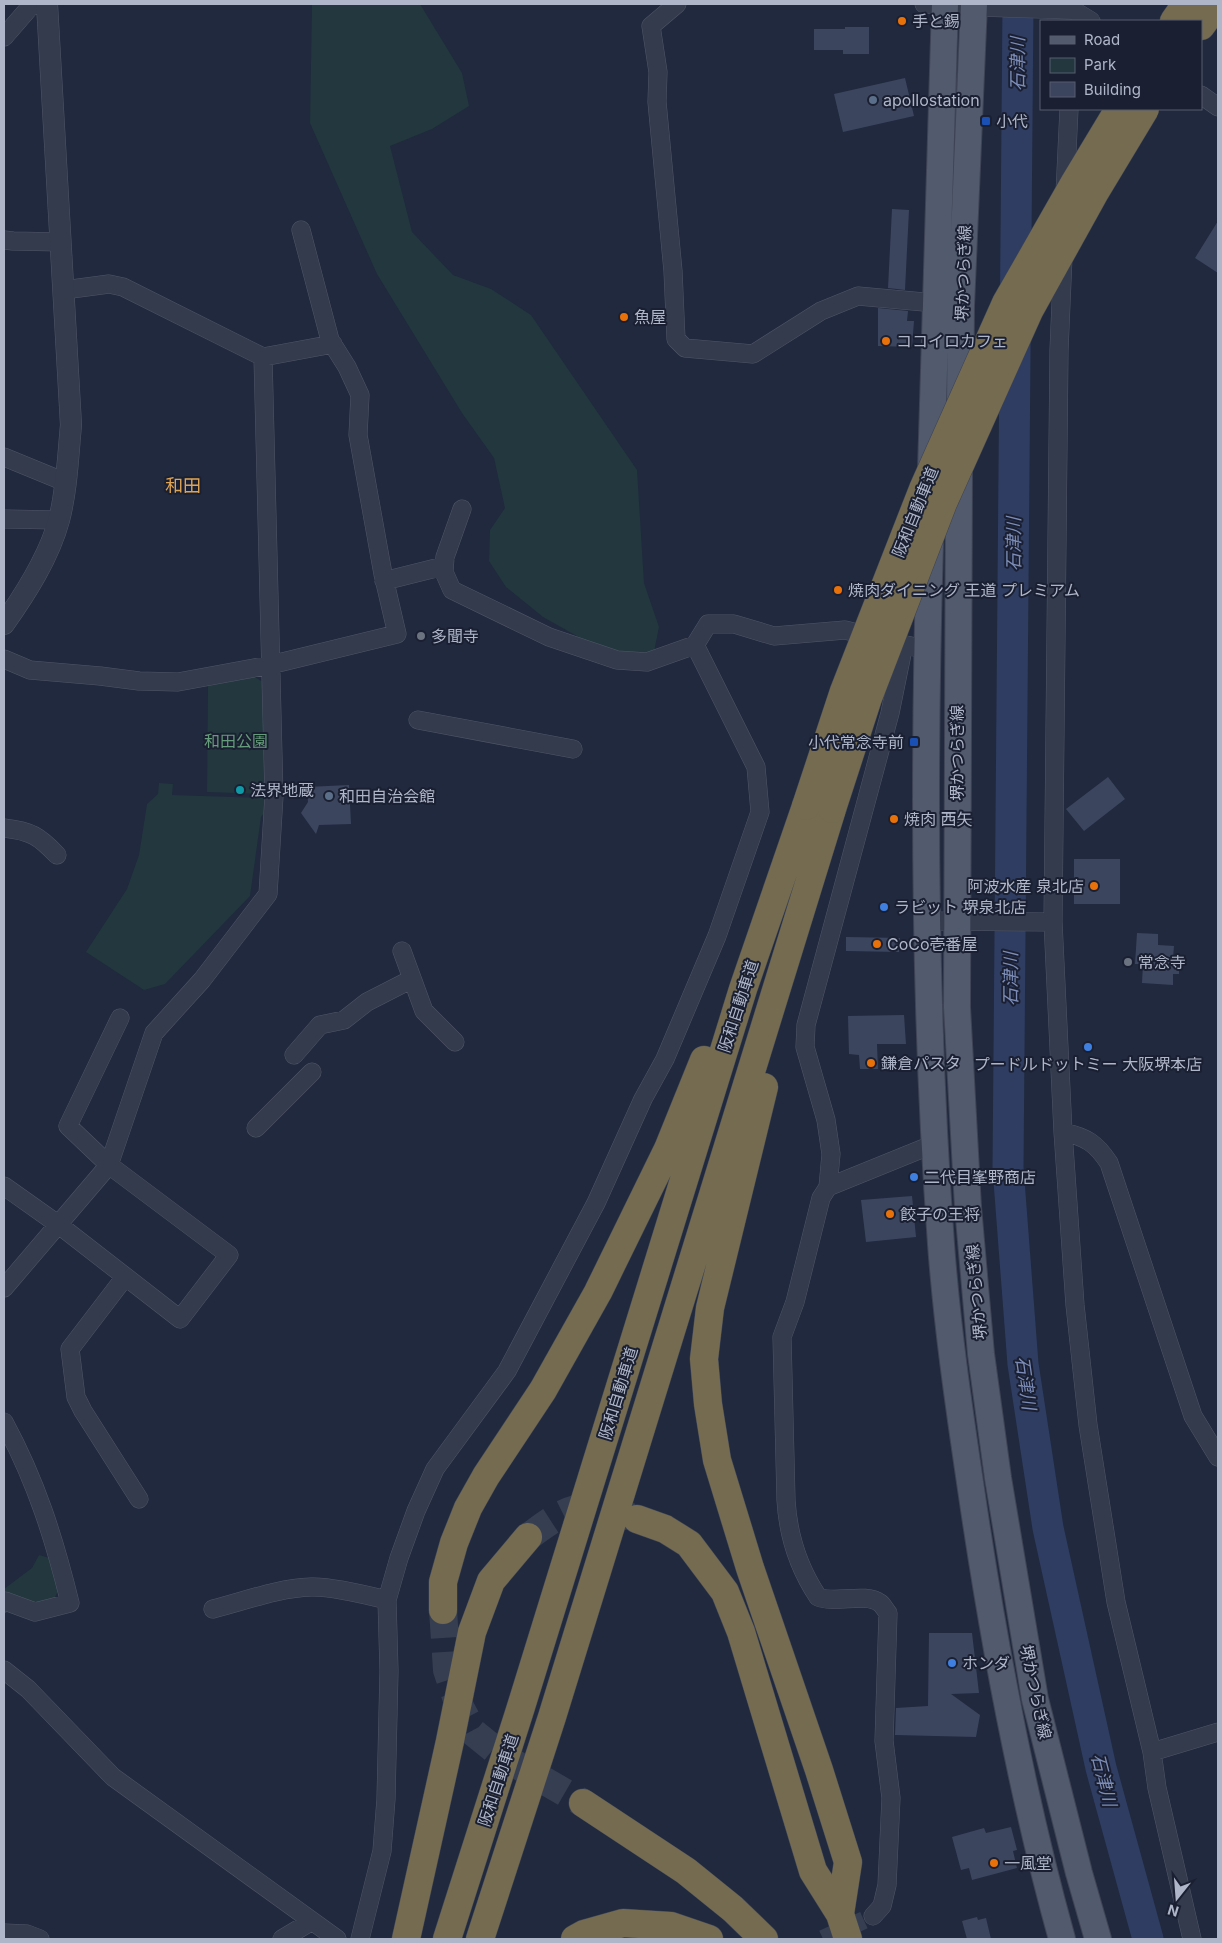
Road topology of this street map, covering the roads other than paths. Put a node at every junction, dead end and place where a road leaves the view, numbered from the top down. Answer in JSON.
{"nodes":[{"id":1,"x":38,"y":4,"type":"edge"},
{"id":2,"x":46,"y":4,"type":"edge"},
{"id":3,"x":677,"y":4,"type":"edge"},
{"id":4,"x":938,"y":4,"type":"edge"},
{"id":5,"x":1186,"y":4,"type":"edge"},
{"id":6,"x":980,"y":6,"type":"edge"},
{"id":7,"x":1075,"y":10,"type":"edge"},
{"id":8,"x":1090,"y":20,"type":"edge"},
{"id":9,"x":1175,"y":20,"type":"edge"},
{"id":10,"x":4,"y":37,"type":"edge"},
{"id":11,"x":1202,"y":96,"type":"edge"},
{"id":12,"x":1218,"y":107,"type":"edge"},
{"id":13,"x":1069,"y":110,"type":"edge"},
{"id":14,"x":1118,"y":110,"type":"edge"},
{"id":15,"x":1144,"y":110,"type":"edge"},
{"id":16,"x":300,"y":230,"type":"dead end"},
{"id":17,"x":4,"y":240,"type":"edge"},
{"id":18,"x":61,"y":242,"type":"junction"},
{"id":19,"x":64,"y":290,"type":"junction"},
{"id":20,"x":935,"y":303,"type":"junction"},
{"id":21,"x":333,"y":344,"type":"junction"},
{"id":22,"x":263,"y":357,"type":"junction"},
{"id":23,"x":4,"y":457,"type":"edge"},
{"id":24,"x":65,"y":482,"type":"junction"},
{"id":25,"x":462,"y":509,"type":"dead end"},
{"id":26,"x":4,"y":519,"type":"edge"},
{"id":27,"x":59,"y":520,"type":"junction"},
{"id":28,"x":444,"y":566,"type":"junction"},
{"id":29,"x":384,"y":581,"type":"junction"},
{"id":30,"x":4,"y":624,"type":"edge"},
{"id":31,"x":696,"y":645,"type":"junction"},
{"id":32,"x":916,"y":647,"type":"junction"},
{"id":33,"x":4,"y":660,"type":"edge"},
{"id":34,"x":270,"y":665,"type":"junction"},
{"id":35,"x":418,"y":720,"type":"dead end"},
{"id":36,"x":573,"y":749,"type":"dead end"},
{"id":37,"x":819,"y":808,"type":"junction"},
{"id":38,"x":4,"y":828,"type":"edge"},
{"id":39,"x":57,"y":855,"type":"dead end"},
{"id":40,"x":927,"y":921,"type":"junction"},
{"id":41,"x":966,"y":922,"type":"junction"},
{"id":42,"x":1049,"y":922,"type":"junction"},
{"id":43,"x":402,"y":951,"type":"dead end"},
{"id":44,"x":412,"y":979,"type":"junction"},
{"id":45,"x":743,"y":989,"type":"junction"},
{"id":46,"x":120,"y":1018,"type":"dead end"},
{"id":47,"x":455,"y":1042,"type":"dead end"},
{"id":48,"x":294,"y":1055,"type":"dead end"},
{"id":49,"x":312,"y":1072,"type":"dead end"},
{"id":50,"x":256,"y":1128,"type":"dead end"},
{"id":51,"x":1063,"y":1132,"type":"junction"},
{"id":52,"x":934,"y":1144,"type":"junction"},
{"id":53,"x":109,"y":1165,"type":"junction"},
{"id":54,"x":4,"y":1186,"type":"edge"},
{"id":55,"x":828,"y":1187,"type":"junction"},
{"id":56,"x":59,"y":1225,"type":"junction"},
{"id":57,"x":125,"y":1277,"type":"junction"},
{"id":58,"x":5,"y":1283,"type":"edge"},
{"id":59,"x":5,"y":1428,"type":"edge"},
{"id":60,"x":1218,"y":1457,"type":"edge"},
{"id":61,"x":139,"y":1499,"type":"dead end"},
{"id":62,"x":637,"y":1519,"type":"tunnel mouth"},
{"id":63,"x":528,"y":1537,"type":"tunnel mouth"},
{"id":64,"x":387,"y":1600,"type":"junction"},
{"id":65,"x":4,"y":1603,"type":"edge"},
{"id":66,"x":213,"y":1609,"type":"dead end"},
{"id":67,"x":443,"y":1610,"type":"tunnel mouth"},
{"id":68,"x":4,"y":1670,"type":"edge"},
{"id":69,"x":1218,"y":1732,"type":"edge"},
{"id":70,"x":1152,"y":1752,"type":"junction"},
{"id":71,"x":583,"y":1804,"type":"tunnel mouth"},
{"id":72,"x":840,"y":1914,"type":"junction"},
{"id":73,"x":873,"y":1916,"type":"tunnel mouth"},
{"id":74,"x":312,"y":1921,"type":"junction"},
{"id":75,"x":4,"y":1933,"type":"edge"},
{"id":76,"x":40,"y":1939,"type":"edge"},
{"id":77,"x":282,"y":1939,"type":"edge"},
{"id":78,"x":336,"y":1939,"type":"edge"},
{"id":79,"x":360,"y":1939,"type":"edge"},
{"id":80,"x":406,"y":1939,"type":"edge"},
{"id":81,"x":447,"y":1939,"type":"edge"},
{"id":82,"x":480,"y":1939,"type":"edge"},
{"id":83,"x":575,"y":1939,"type":"edge"},
{"id":84,"x":709,"y":1939,"type":"edge"},
{"id":85,"x":764,"y":1939,"type":"edge"},
{"id":86,"x":848,"y":1939,"type":"edge"},
{"id":87,"x":1062,"y":1939,"type":"edge"},
{"id":88,"x":1098,"y":1939,"type":"edge"},
{"id":89,"x":1192,"y":1939,"type":"edge"}],
"edges":[{"from":1,"to":10,"type":"street"},
{"from":2,"to":18,"type":"street"},
{"from":3,"to":20,"type":"street"},
{"from":4,"to":6,"type":"street"},
{"from":4,"to":20,"type":"main road","name":"堺かつらぎ線"},
{"from":5,"to":9,"type":"highway"},
{"from":6,"to":7,"type":"street"},
{"from":6,"to":41,"type":"main road","name":"堺かつらぎ線"},
{"from":7,"to":8,"type":"street"},
{"from":11,"to":12,"type":"street"},
{"from":13,"to":42,"type":"street"},
{"from":14,"to":37,"type":"highway","name":"阪和自動車道","bridge":true},
{"from":15,"to":37,"type":"highway","name":"阪和自動車道","bridge":true},
{"from":16,"to":21,"type":"street"},
{"from":17,"to":18,"type":"street"},
{"from":18,"to":19,"type":"street"},
{"from":19,"to":22,"type":"street"},
{"from":19,"to":24,"type":"street"},
{"from":20,"to":32,"type":"main road","name":"堺かつらぎ線"},
{"from":21,"to":22,"type":"street"},
{"from":21,"to":29,"type":"street"},
{"from":22,"to":34,"type":"street"},
{"from":23,"to":24,"type":"street"},
{"from":24,"to":27,"type":"street"},
{"from":25,"to":28,"type":"street"},
{"from":26,"to":27,"type":"street"},
{"from":27,"to":30,"type":"street"},
{"from":28,"to":29,"type":"street"},
{"from":28,"to":31,"type":"street"},
{"from":29,"to":34,"type":"street"},
{"from":31,"to":32,"type":"street"},
{"from":31,"to":64,"type":"street"},
{"from":32,"to":40,"type":"main road","name":"堺かつらぎ線"},
{"from":32,"to":55,"type":"street"},
{"from":33,"to":34,"type":"street"},
{"from":34,"to":53,"type":"street"},
{"from":35,"to":36,"type":"street"},
{"from":37,"to":45,"type":"highway","name":"阪和自動車道"},
{"from":37,"to":72,"type":"highway"},
{"from":37,"to":82,"type":"highway","name":"阪和自動車道"},
{"from":38,"to":39,"type":"street"},
{"from":40,"to":41,"type":"street"},
{"from":40,"to":52,"type":"main road","name":"堺かつらぎ線"},
{"from":41,"to":42,"type":"street"},
{"from":41,"to":88,"type":"main road","name":"堺かつらぎ線"},
{"from":42,"to":51,"type":"street"},
{"from":43,"to":44,"type":"street"},
{"from":44,"to":47,"type":"street"},
{"from":44,"to":48,"type":"street"},
{"from":45,"to":67,"type":"highway"},
{"from":45,"to":81,"type":"highway","name":"阪和自動車道"},
{"from":46,"to":53,"type":"street"},
{"from":49,"to":50,"type":"street"},
{"from":51,"to":60,"type":"street"},
{"from":51,"to":70,"type":"street"},
{"from":52,"to":55,"type":"street"},
{"from":52,"to":87,"type":"main road","name":"堺かつらぎ線"},
{"from":53,"to":56,"type":"street"},
{"from":53,"to":57,"type":"street"},
{"from":54,"to":56,"type":"street"},
{"from":55,"to":73,"type":"street"},
{"from":56,"to":57,"type":"street"},
{"from":56,"to":58,"type":"street"},
{"from":57,"to":61,"type":"street"},
{"from":59,"to":65,"type":"street"},
{"from":62,"to":72,"type":"highway"},
{"from":63,"to":80,"type":"highway"},
{"from":64,"to":66,"type":"street"},
{"from":64,"to":79,"type":"street"},
{"from":68,"to":74,"type":"street"},
{"from":69,"to":70,"type":"street"},
{"from":70,"to":89,"type":"street"},
{"from":71,"to":85,"type":"highway"},
{"from":72,"to":86,"type":"highway"},
{"from":74,"to":77,"type":"street"},
{"from":74,"to":78,"type":"street"},
{"from":75,"to":76,"type":"street"},
{"from":83,"to":84,"type":"highway"}]}
